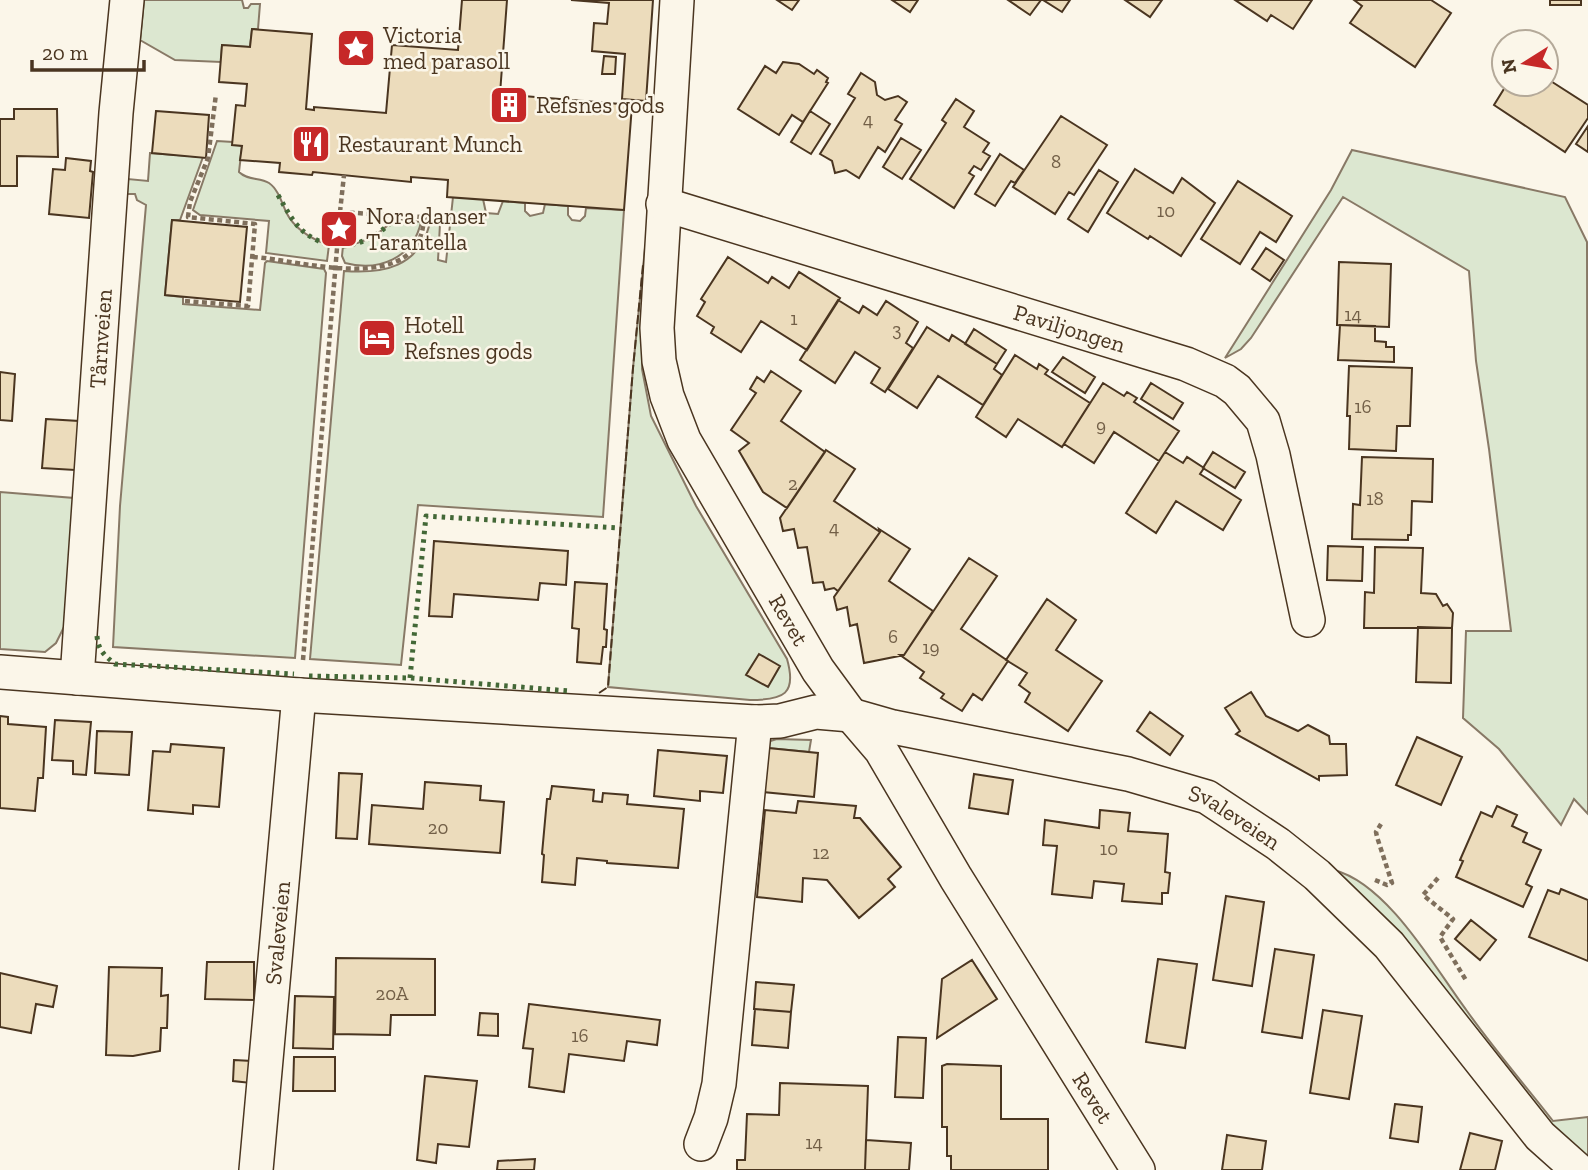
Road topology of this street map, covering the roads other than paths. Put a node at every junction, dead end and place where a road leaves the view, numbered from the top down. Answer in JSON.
{"nodes":[{"id":1,"x":127,"y":0,"type":"edge"},
{"id":2,"x":677,"y":0,"type":"edge"},
{"id":3,"x":663,"y":204,"type":"junction"},
{"id":4,"x":1308,"y":620,"type":"dead end"},
{"id":5,"x":0,"y":673,"type":"edge"},
{"id":6,"x":78,"y":678,"type":"junction"},
{"id":7,"x":299,"y":695,"type":"junction"},
{"id":8,"x":851,"y":715,"type":"junction"},
{"id":9,"x":755,"y":722,"type":"junction"},
{"id":10,"x":701,"y":1144,"type":"dead end"},
{"id":11,"x":256,"y":1170,"type":"edge"},
{"id":12,"x":1138,"y":1170,"type":"edge"},
{"id":13,"x":1578,"y":1170,"type":"edge"}],
"edges":[{"from":1,"to":6,"type":"street","name":"Tårnveien"},
{"from":2,"to":3,"type":"street","name":"Revet"},
{"from":3,"to":4,"type":"street","name":"Paviljongen"},
{"from":3,"to":8,"type":"street","name":"Revet"},
{"from":5,"to":6,"type":"street","name":"Svaleveien"},
{"from":6,"to":7,"type":"street","name":"Svaleveien"},
{"from":7,"to":9,"type":"street","name":"Svaleveien"},
{"from":7,"to":11,"type":"street","name":"Svaleveien"},
{"from":8,"to":9,"type":"street","name":"Svaleveien"},
{"from":8,"to":12,"type":"street","name":"Revet"},
{"from":8,"to":13,"type":"street","name":"Svaleveien"},
{"from":9,"to":10,"type":"street"}]}
